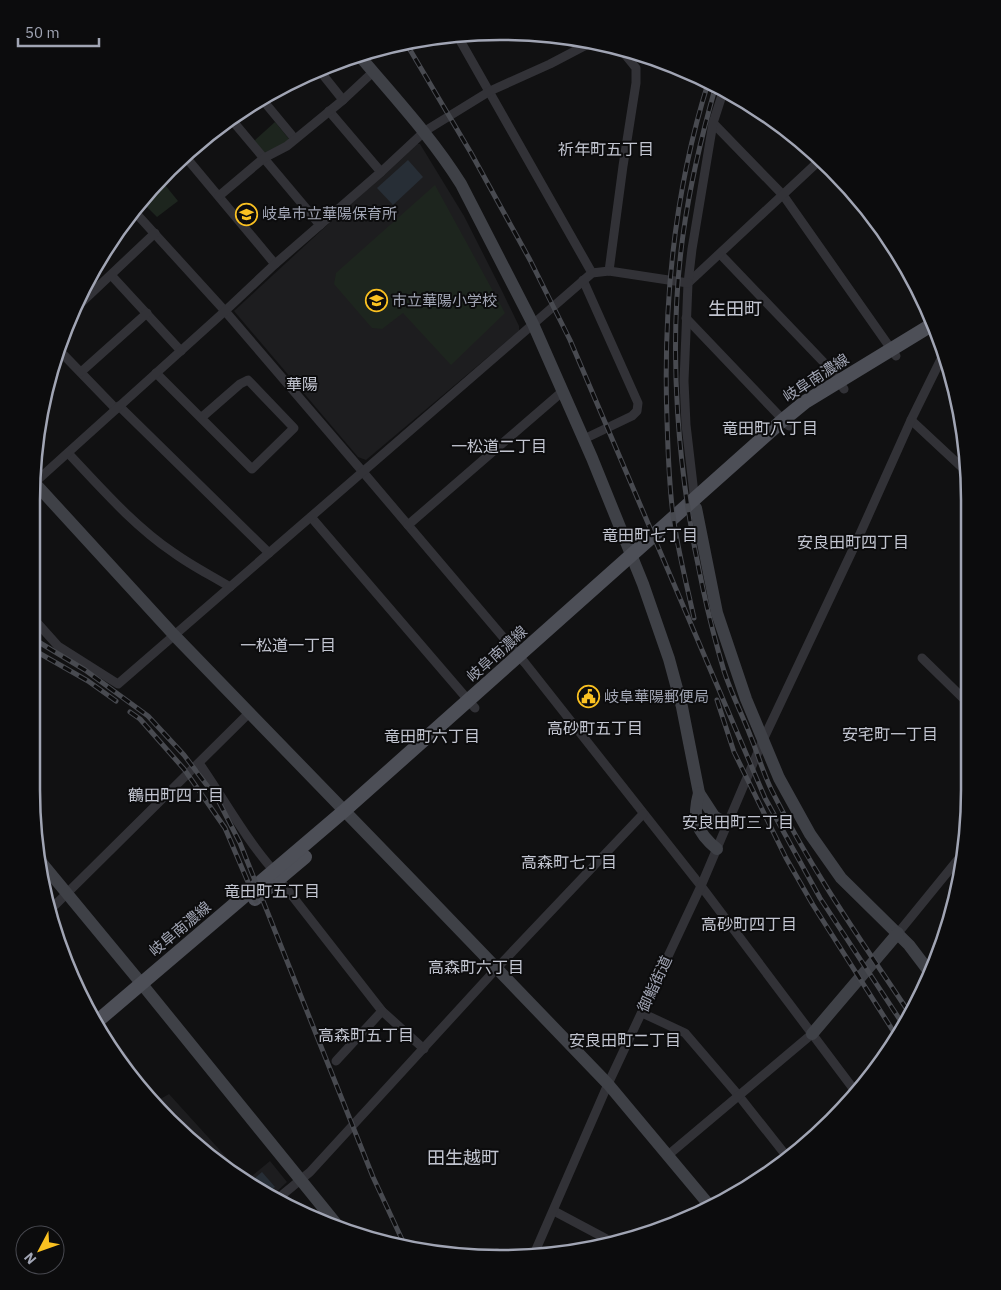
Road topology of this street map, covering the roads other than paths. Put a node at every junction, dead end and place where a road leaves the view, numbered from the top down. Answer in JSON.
{"nodes":[{"id":1,"x":461,"y":42,"type":"edge"},
{"id":2,"x":581,"y":48,"type":"edge"},
{"id":3,"x":629,"y":58,"type":"edge"},
{"id":4,"x":364,"y":61,"type":"edge"},
{"id":5,"x":373,"y":72,"type":"junction"},
{"id":6,"x":323,"y":75,"type":"edge"},
{"id":7,"x":490,"y":91,"type":"junction"},
{"id":8,"x":722,"y":97,"type":"edge"},
{"id":9,"x":343,"y":100,"type":"junction"},
{"id":10,"x":266,"y":104,"type":"edge"},
{"id":11,"x":329,"y":112,"type":"junction"},
{"id":12,"x":713,"y":122,"type":"junction"},
{"id":13,"x":236,"y":124,"type":"edge"},
{"id":14,"x":425,"y":131,"type":"junction"},
{"id":15,"x":295,"y":140,"type":"junction"},
{"id":16,"x":264,"y":158,"type":"junction"},
{"id":17,"x":189,"y":161,"type":"edge"},
{"id":18,"x":815,"y":165,"type":"edge"},
{"id":19,"x":382,"y":172,"type":"junction"},
{"id":20,"x":783,"y":195,"type":"junction"},
{"id":21,"x":219,"y":196,"type":"junction"},
{"id":22,"x":139,"y":216,"type":"edge"},
{"id":23,"x":320,"y":225,"type":"junction"},
{"id":24,"x":155,"y":233,"type":"junction"},
{"id":25,"x":720,"y":254,"type":"junction"},
{"id":26,"x":275,"y":264,"type":"junction"},
{"id":27,"x":609,"y":271,"type":"junction"},
{"id":28,"x":592,"y":273,"type":"junction"},
{"id":29,"x":111,"y":275,"type":"junction"},
{"id":30,"x":583,"y":280,"type":"junction"},
{"id":31,"x":688,"y":283,"type":"junction"},
{"id":32,"x":87,"y":298,"type":"edge"},
{"id":33,"x":224,"y":311,"type":"junction"},
{"id":34,"x":147,"y":314,"type":"junction"},
{"id":35,"x":686,"y":318,"type":"junction"},
{"id":36,"x":533,"y":324,"type":"junction"},
{"id":37,"x":928,"y":328,"type":"edge"},
{"id":38,"x":930,"y":335,"type":"edge"},
{"id":39,"x":181,"y":351,"type":"junction"},
{"id":40,"x":893,"y":353,"type":"junction"},
{"id":41,"x":63,"y":354,"type":"edge"},
{"id":42,"x":940,"y":362,"type":"edge"},
{"id":43,"x":81,"y":372,"type":"junction"},
{"id":44,"x":156,"y":373,"type":"junction"},
{"id":45,"x":842,"y":385,"type":"junction"},
{"id":46,"x":563,"y":391,"type":"junction"},
{"id":47,"x":118,"y":408,"type":"junction"},
{"id":48,"x":201,"y":418,"type":"junction"},
{"id":49,"x":910,"y":420,"type":"junction"},
{"id":50,"x":786,"y":423,"type":"junction"},
{"id":51,"x":584,"y":439,"type":"junction"},
{"id":52,"x":68,"y":453,"type":"junction"},
{"id":53,"x":960,"y":465,"type":"edge"},
{"id":54,"x":364,"y":472,"type":"junction"},
{"id":55,"x":41,"y":476,"type":"edge"},
{"id":56,"x":40,"y":490,"type":"edge"},
{"id":57,"x":695,"y":503,"type":"junction"},
{"id":58,"x":310,"y":518,"type":"junction"},
{"id":59,"x":408,"y":525,"type":"junction"},
{"id":60,"x":269,"y":553,"type":"junction"},
{"id":61,"x":633,"y":561,"type":"junction"},
{"id":62,"x":230,"y":586,"type":"junction"},
{"id":63,"x":40,"y":626,"type":"edge"},
{"id":64,"x":174,"y":635,"type":"junction"},
{"id":65,"x":922,"y":658,"type":"dead end"},
{"id":66,"x":522,"y":660,"type":"junction"},
{"id":67,"x":961,"y":695,"type":"edge"},
{"id":68,"x":472,"y":704,"type":"junction"},
{"id":69,"x":249,"y":713,"type":"junction"},
{"id":70,"x":763,"y":740,"type":"junction"},
{"id":71,"x":199,"y":764,"type":"junction"},
{"id":72,"x":699,"y":793,"type":"junction"},
{"id":73,"x":348,"y":814,"type":"junction"},
{"id":74,"x":643,"y":814,"type":"junction"},
{"id":75,"x":727,"y":824,"type":"junction"},
{"id":76,"x":717,"y":849,"type":"junction"},
{"id":77,"x":955,"y":863,"type":"edge"},
{"id":78,"x":47,"y":870,"type":"edge"},
{"id":79,"x":277,"y":875,"type":"junction"},
{"id":80,"x":701,"y":886,"type":"junction"},
{"id":81,"x":66,"y":893,"type":"junction"},
{"id":82,"x":55,"y":905,"type":"edge"},
{"id":83,"x":898,"y":933,"type":"junction"},
{"id":84,"x":926,"y":967,"type":"edge"},
{"id":85,"x":498,"y":968,"type":"junction"},
{"id":86,"x":144,"y":987,"type":"junction"},
{"id":87,"x":382,"y":1011,"type":"junction"},
{"id":88,"x":642,"y":1013,"type":"junction"},
{"id":89,"x":101,"y":1019,"type":"edge"},
{"id":90,"x":105,"y":1025,"type":"edge"},
{"id":91,"x":812,"y":1034,"type":"junction"},
{"id":92,"x":424,"y":1049,"type":"junction"},
{"id":93,"x":336,"y":1061,"type":"dead end"},
{"id":94,"x":608,"y":1084,"type":"junction"},
{"id":95,"x":852,"y":1087,"type":"edge"},
{"id":96,"x":739,"y":1096,"type":"junction"},
{"id":97,"x":784,"y":1153,"type":"edge"},
{"id":98,"x":668,"y":1156,"type":"junction"},
{"id":99,"x":300,"y":1180,"type":"junction"},
{"id":100,"x":282,"y":1195,"type":"edge"},
{"id":101,"x":706,"y":1202,"type":"edge"},
{"id":102,"x":554,"y":1211,"type":"junction"},
{"id":103,"x":331,"y":1218,"type":"edge"},
{"id":104,"x":604,"y":1238,"type":"edge"},
{"id":105,"x":537,"y":1248,"type":"edge"}],
"edges":[{"from":1,"to":7,"type":"street"},
{"from":2,"to":7,"type":"street"},
{"from":3,"to":27,"type":"street"},
{"from":4,"to":5,"type":"street"},
{"from":5,"to":9,"type":"street"},
{"from":5,"to":14,"type":"street"},
{"from":6,"to":9,"type":"street"},
{"from":7,"to":14,"type":"street"},
{"from":7,"to":28,"type":"street"},
{"from":8,"to":12,"type":"street"},
{"from":9,"to":11,"type":"street"},
{"from":10,"to":15,"type":"street"},
{"from":11,"to":15,"type":"street"},
{"from":11,"to":19,"type":"street"},
{"from":12,"to":20,"type":"street"},
{"from":12,"to":31,"type":"street"},
{"from":13,"to":16,"type":"street"},
{"from":14,"to":19,"type":"street"},
{"from":14,"to":36,"type":"street"},
{"from":15,"to":16,"type":"street"},
{"from":16,"to":21,"type":"street"},
{"from":16,"to":23,"type":"street"},
{"from":17,"to":21,"type":"street"},
{"from":18,"to":20,"type":"street"},
{"from":19,"to":23,"type":"street"},
{"from":20,"to":25,"type":"street"},
{"from":20,"to":40,"type":"street"},
{"from":21,"to":26,"type":"street"},
{"from":22,"to":24,"type":"street"},
{"from":23,"to":26,"type":"street"},
{"from":24,"to":29,"type":"street"},
{"from":24,"to":33,"type":"street"},
{"from":25,"to":31,"type":"street"},
{"from":25,"to":45,"type":"street"},
{"from":26,"to":33,"type":"street"},
{"from":27,"to":28,"type":"street"},
{"from":27,"to":31,"type":"street"},
{"from":28,"to":30,"type":"street"},
{"from":29,"to":32,"type":"street"},
{"from":29,"to":34,"type":"street"},
{"from":30,"to":36,"type":"street"},
{"from":30,"to":51,"type":"street"},
{"from":31,"to":35,"type":"street"},
{"from":33,"to":39,"type":"street"},
{"from":33,"to":54,"type":"street"},
{"from":34,"to":39,"type":"street"},
{"from":34,"to":43,"type":"street"},
{"from":35,"to":50,"type":"street"},
{"from":35,"to":57,"type":"street"},
{"from":36,"to":46,"type":"street"},
{"from":36,"to":54,"type":"street"},
{"from":37,"to":40,"type":"main road","name":"岐阜南濃線"},
{"from":38,"to":40,"type":"main road","name":"岐阜南濃線"},
{"from":39,"to":44,"type":"street"},
{"from":40,"to":45,"type":"main road","name":"岐阜南濃線"},
{"from":41,"to":43,"type":"street"},
{"from":42,"to":49,"type":"street"},
{"from":43,"to":47,"type":"street"},
{"from":44,"to":47,"type":"street"},
{"from":44,"to":48,"type":"street"},
{"from":45,"to":50,"type":"main road","name":"岐阜南濃線"},
{"from":46,"to":51,"type":"street"},
{"from":46,"to":59,"type":"street"},
{"from":47,"to":52,"type":"street"},
{"from":47,"to":60,"type":"street"},
{"from":48,"to":48,"type":"street"},
{"from":49,"to":53,"type":"street"},
{"from":49,"to":70,"type":"street","name":"御鮨街道"},
{"from":50,"to":57,"type":"main road","name":"岐阜南濃線"},
{"from":51,"to":61,"type":"street"},
{"from":52,"to":55,"type":"street"},
{"from":52,"to":62,"type":"street"},
{"from":54,"to":58,"type":"street"},
{"from":54,"to":59,"type":"street"},
{"from":56,"to":64,"type":"street"},
{"from":57,"to":61,"type":"main road","name":"岐阜南濃線"},
{"from":57,"to":70,"type":"street"},
{"from":58,"to":60,"type":"street"},
{"from":58,"to":68,"type":"street"},
{"from":59,"to":66,"type":"street"},
{"from":60,"to":62,"type":"street"},
{"from":61,"to":66,"type":"main road","name":"岐阜南濃線"},
{"from":61,"to":72,"type":"street"},
{"from":62,"to":64,"type":"street"},
{"from":63,"to":64,"type":"street"},
{"from":64,"to":69,"type":"street"},
{"from":65,"to":67,"type":"street"},
{"from":66,"to":68,"type":"main road","name":"岐阜南濃線"},
{"from":66,"to":74,"type":"street"},
{"from":68,"to":73,"type":"main road","name":"岐阜南濃線"},
{"from":69,"to":71,"type":"street"},
{"from":69,"to":73,"type":"street"},
{"from":70,"to":75,"type":"street","name":"御鮨街道"},
{"from":70,"to":83,"type":"street"},
{"from":71,"to":79,"type":"street"},
{"from":71,"to":81,"type":"street"},
{"from":72,"to":75,"type":"street"},
{"from":72,"to":76,"type":"street"},
{"from":73,"to":79,"type":"main road","name":"岐阜南濃線"},
{"from":73,"to":85,"type":"street"},
{"from":74,"to":80,"type":"street"},
{"from":74,"to":85,"type":"street"},
{"from":75,"to":76,"type":"street","name":"御鮨街道"},
{"from":76,"to":80,"type":"street","name":"御鮨街道"},
{"from":77,"to":83,"type":"street"},
{"from":78,"to":81,"type":"street"},
{"from":79,"to":86,"type":"main road","name":"岐阜南濃線"},
{"from":79,"to":87,"type":"street"},
{"from":80,"to":88,"type":"street","name":"御鮨街道"},
{"from":80,"to":91,"type":"street"},
{"from":81,"to":82,"type":"street"},
{"from":81,"to":86,"type":"street"},
{"from":83,"to":84,"type":"street"},
{"from":83,"to":91,"type":"street"},
{"from":85,"to":92,"type":"street"},
{"from":85,"to":94,"type":"street"},
{"from":86,"to":89,"type":"main road","name":"岐阜南濃線"},
{"from":86,"to":90,"type":"main road","name":"岐阜南濃線"},
{"from":86,"to":99,"type":"street"},
{"from":87,"to":92,"type":"street"},
{"from":87,"to":93,"type":"street"},
{"from":88,"to":94,"type":"street","name":"御鮨街道"},
{"from":88,"to":96,"type":"street"},
{"from":91,"to":95,"type":"street"},
{"from":91,"to":96,"type":"street"},
{"from":92,"to":99,"type":"street"},
{"from":94,"to":98,"type":"street"},
{"from":94,"to":102,"type":"street","name":"御鮨街道"},
{"from":96,"to":97,"type":"street"},
{"from":96,"to":98,"type":"street"},
{"from":98,"to":101,"type":"street"},
{"from":99,"to":100,"type":"street"},
{"from":99,"to":103,"type":"street"},
{"from":102,"to":104,"type":"street"},
{"from":102,"to":105,"type":"street","name":"御鮨街道"}]}
